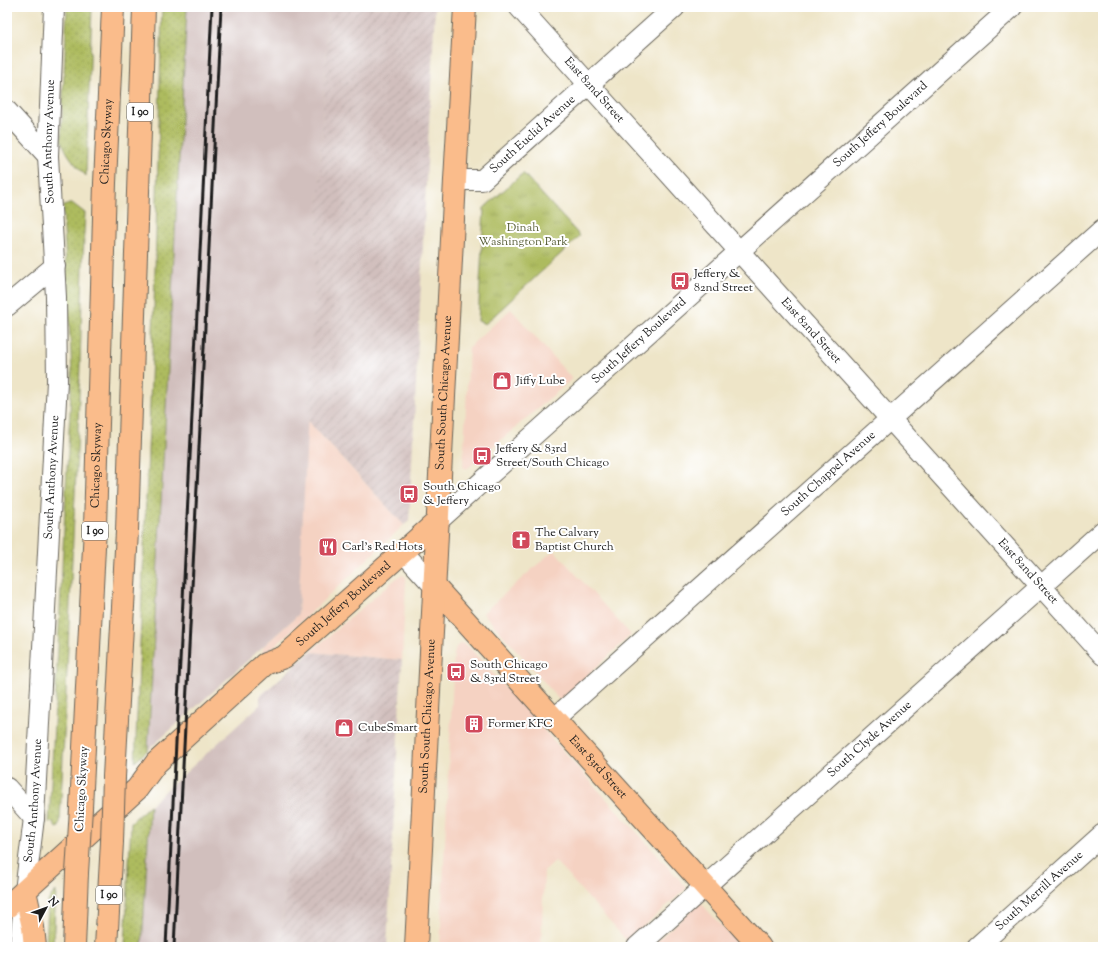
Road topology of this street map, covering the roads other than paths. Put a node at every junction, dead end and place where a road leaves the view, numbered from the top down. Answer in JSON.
{"nodes":[{"id":1,"x":54,"y":7,"type":"edge"},
{"id":2,"x":113,"y":7,"type":"edge"},
{"id":3,"x":144,"y":7,"type":"edge"},
{"id":4,"x":465,"y":7,"type":"edge"},
{"id":5,"x":520,"y":7,"type":"edge"},
{"id":6,"x":675,"y":7,"type":"edge"},
{"id":7,"x":1012,"y":7,"type":"edge"},
{"id":8,"x":589,"y":84,"type":"junction"},
{"id":9,"x":7,"y":110,"type":"edge"},
{"id":10,"x":48,"y":156,"type":"junction"},
{"id":11,"x":455,"y":180,"type":"junction"},
{"id":12,"x":1103,"y":229,"type":"edge"},
{"id":13,"x":739,"y":251,"type":"junction"},
{"id":14,"x":54,"y":266,"type":"junction"},
{"id":15,"x":7,"y":306,"type":"edge"},
{"id":16,"x":890,"y":419,"type":"junction"},
{"id":17,"x":438,"y":521,"type":"junction"},
{"id":18,"x":1103,"y":531,"type":"edge"},
{"id":19,"x":403,"y":552,"type":"junction"},
{"id":20,"x":1041,"y":586,"type":"junction"},
{"id":21,"x":435,"y":587,"type":"junction"},
{"id":22,"x":1103,"y":655,"type":"edge"},
{"id":23,"x":554,"y":719,"type":"junction"},
{"id":24,"x":7,"y":788,"type":"edge"},
{"id":25,"x":34,"y":818,"type":"junction"},
{"id":26,"x":1103,"y":834,"type":"edge"},
{"id":27,"x":705,"y":886,"type":"junction"},
{"id":28,"x":25,"y":891,"type":"junction"},
{"id":29,"x":7,"y":907,"type":"edge"},
{"id":30,"x":20,"y":947,"type":"edge"},
{"id":31,"x":35,"y":947,"type":"edge"},
{"id":32,"x":74,"y":947,"type":"edge"},
{"id":33,"x":106,"y":947,"type":"edge"},
{"id":34,"x":416,"y":947,"type":"edge"},
{"id":35,"x":637,"y":947,"type":"edge"},
{"id":36,"x":760,"y":947,"type":"edge"},
{"id":37,"x":977,"y":947,"type":"edge"}],
"edges":[{"from":1,"to":10,"type":"street","name":"South Anthony Avenue"},
{"from":2,"to":32,"type":"main road","name":"Chicago Skyway","number":"I 90","bridge":true},
{"from":3,"to":33,"type":"main road","number":"I 90","bridge":true},
{"from":4,"to":11,"type":"main road","name":"South South Chicago Avenue"},
{"from":5,"to":8,"type":"street","name":"East 82nd Street"},
{"from":6,"to":8,"type":"street","name":"South Euclid Avenue"},
{"from":7,"to":13,"type":"street","name":"South Jeffery Boulevard"},
{"from":8,"to":11,"type":"street","name":"South Euclid Avenue"},
{"from":8,"to":13,"type":"street","name":"East 82nd Street"},
{"from":9,"to":10,"type":"street"},
{"from":10,"to":14,"type":"street","name":"South Anthony Avenue"},
{"from":11,"to":17,"type":"main road","name":"South South Chicago Avenue"},
{"from":12,"to":16,"type":"street","name":"South Chappel Avenue"},
{"from":13,"to":16,"type":"street","name":"East 82nd Street"},
{"from":13,"to":17,"type":"street","name":"South Jeffery Boulevard"},
{"from":14,"to":15,"type":"street"},
{"from":14,"to":25,"type":"street","name":"South Anthony Avenue"},
{"from":16,"to":20,"type":"street","name":"East 82nd Street"},
{"from":16,"to":23,"type":"street","name":"South Chappel Avenue"},
{"from":17,"to":19,"type":"main road","name":"South Jeffery Boulevard"},
{"from":17,"to":21,"type":"main road","name":"South South Chicago Avenue"},
{"from":18,"to":20,"type":"street","name":"South Clyde Avenue"},
{"from":19,"to":21,"type":"street","name":"East 83rd Street"},
{"from":19,"to":28,"type":"main road","name":"South Jeffery Boulevard"},
{"from":20,"to":22,"type":"street","name":"East 82nd Street"},
{"from":20,"to":27,"type":"street","name":"South Clyde Avenue"},
{"from":21,"to":23,"type":"main road","name":"East 83rd Street"},
{"from":21,"to":34,"type":"main road","name":"South South Chicago Avenue"},
{"from":23,"to":27,"type":"main road","name":"East 83rd Street"},
{"from":24,"to":25,"type":"street"},
{"from":25,"to":28,"type":"street","name":"South Anthony Avenue"},
{"from":26,"to":37,"type":"street","name":"South Merrill Avenue"},
{"from":27,"to":35,"type":"street","name":"South Clyde Avenue"},
{"from":27,"to":36,"type":"main road","name":"East 83rd Street"},
{"from":28,"to":29,"type":"main road","name":"South Jeffery Boulevard"},
{"from":28,"to":30,"type":"street","name":"South Anthony Avenue"},
{"from":28,"to":31,"type":"main road"}]}
